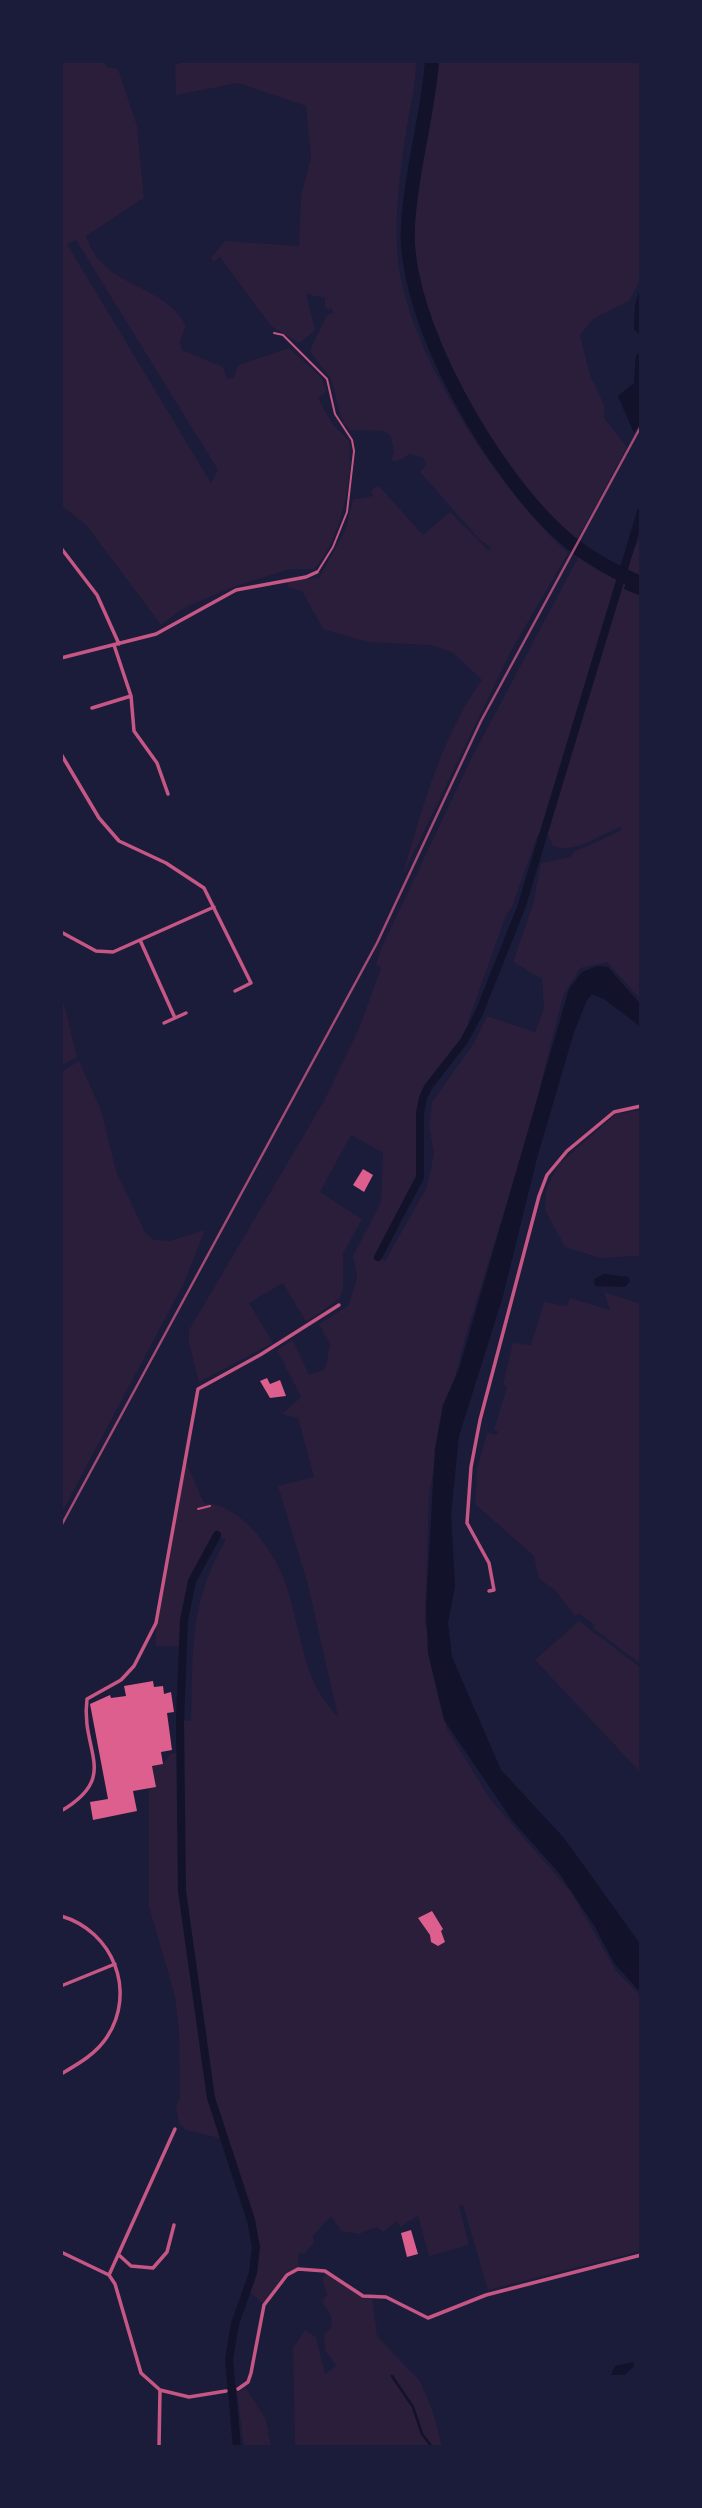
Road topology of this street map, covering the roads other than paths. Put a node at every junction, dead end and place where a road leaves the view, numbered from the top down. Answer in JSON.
{"nodes":[{"id":1,"x":274,"y":333,"type":"dead end"},
{"id":2,"x":62,"y":552,"type":"edge"},
{"id":3,"x":317,"y":572,"type":"joint"},
{"id":4,"x":117,"y":644,"type":"junction"},
{"id":5,"x":61,"y":658,"type":"edge"},
{"id":6,"x":131,"y":696,"type":"junction"},
{"id":7,"x":92,"y":708,"type":"dead end"},
{"id":8,"x":61,"y":754,"type":"edge"},
{"id":9,"x":168,"y":794,"type":"dead end"},
{"id":10,"x":214,"y":907,"type":"junction"},
{"id":11,"x":61,"y":932,"type":"edge"},
{"id":12,"x":140,"y":940,"type":"junction"},
{"id":13,"x":235,"y":991,"type":"dead end"},
{"id":14,"x":186,"y":1013,"type":"dead end"},
{"id":15,"x":175,"y":1018,"type":"junction"},
{"id":16,"x":164,"y":1023,"type":"dead end"},
{"id":17,"x":641,"y":1107,"type":"edge"},
{"id":18,"x":339,"y":1305,"type":"dead end"},
{"id":19,"x":210,"y":1506,"type":"dead end"},
{"id":20,"x":198,"y":1508,"type":"dead end"},
{"id":21,"x":489,"y":1591,"type":"dead end"},
{"id":22,"x":61,"y":1811,"type":"edge"},
{"id":23,"x":61,"y":1916,"type":"edge"},
{"id":24,"x":116,"y":1964,"type":"junction"},
{"id":25,"x":61,"y":1986,"type":"edge"},
{"id":26,"x":61,"y":2074,"type":"edge"},
{"id":27,"x":175,"y":2129,"type":"dead end"},
{"id":28,"x":174,"y":2225,"type":"dead end"},
{"id":29,"x":61,"y":2252,"type":"edge"},
{"id":30,"x":119,"y":2255,"type":"junction"},
{"id":31,"x":641,"y":2255,"type":"edge"},
{"id":32,"x":109,"y":2275,"type":"junction"},
{"id":33,"x":238,"y":2389,"type":"dead end"},
{"id":34,"x":160,"y":2390,"type":"junction"},
{"id":35,"x":226,"y":2391,"type":"dead end"},
{"id":36,"x":159,"y":2447,"type":"edge"}],
"edges":[{"from":1,"to":3,"type":"lane"},
{"from":2,"to":4,"type":"street"},
{"from":3,"to":4,"type":"street"},
{"from":4,"to":5,"type":"street"},
{"from":4,"to":6,"type":"street"},
{"from":6,"to":7,"type":"street"},
{"from":6,"to":9,"type":"street"},
{"from":8,"to":10,"type":"street"},
{"from":10,"to":12,"type":"street"},
{"from":10,"to":13,"type":"street"},
{"from":11,"to":12,"type":"street"},
{"from":12,"to":15,"type":"street"},
{"from":14,"to":15,"type":"street"},
{"from":15,"to":16,"type":"street"},
{"from":17,"to":21,"type":"street"},
{"from":18,"to":22,"type":"street"},
{"from":19,"to":20,"type":"lane"},
{"from":23,"to":24,"type":"street"},
{"from":24,"to":25,"type":"street"},
{"from":24,"to":26,"type":"street"},
{"from":27,"to":30,"type":"street"},
{"from":28,"to":30,"type":"street"},
{"from":29,"to":32,"type":"street"},
{"from":30,"to":32,"type":"street"},
{"from":31,"to":33,"type":"street"},
{"from":32,"to":34,"type":"street"},
{"from":34,"to":35,"type":"street"},
{"from":34,"to":36,"type":"street"}]}
